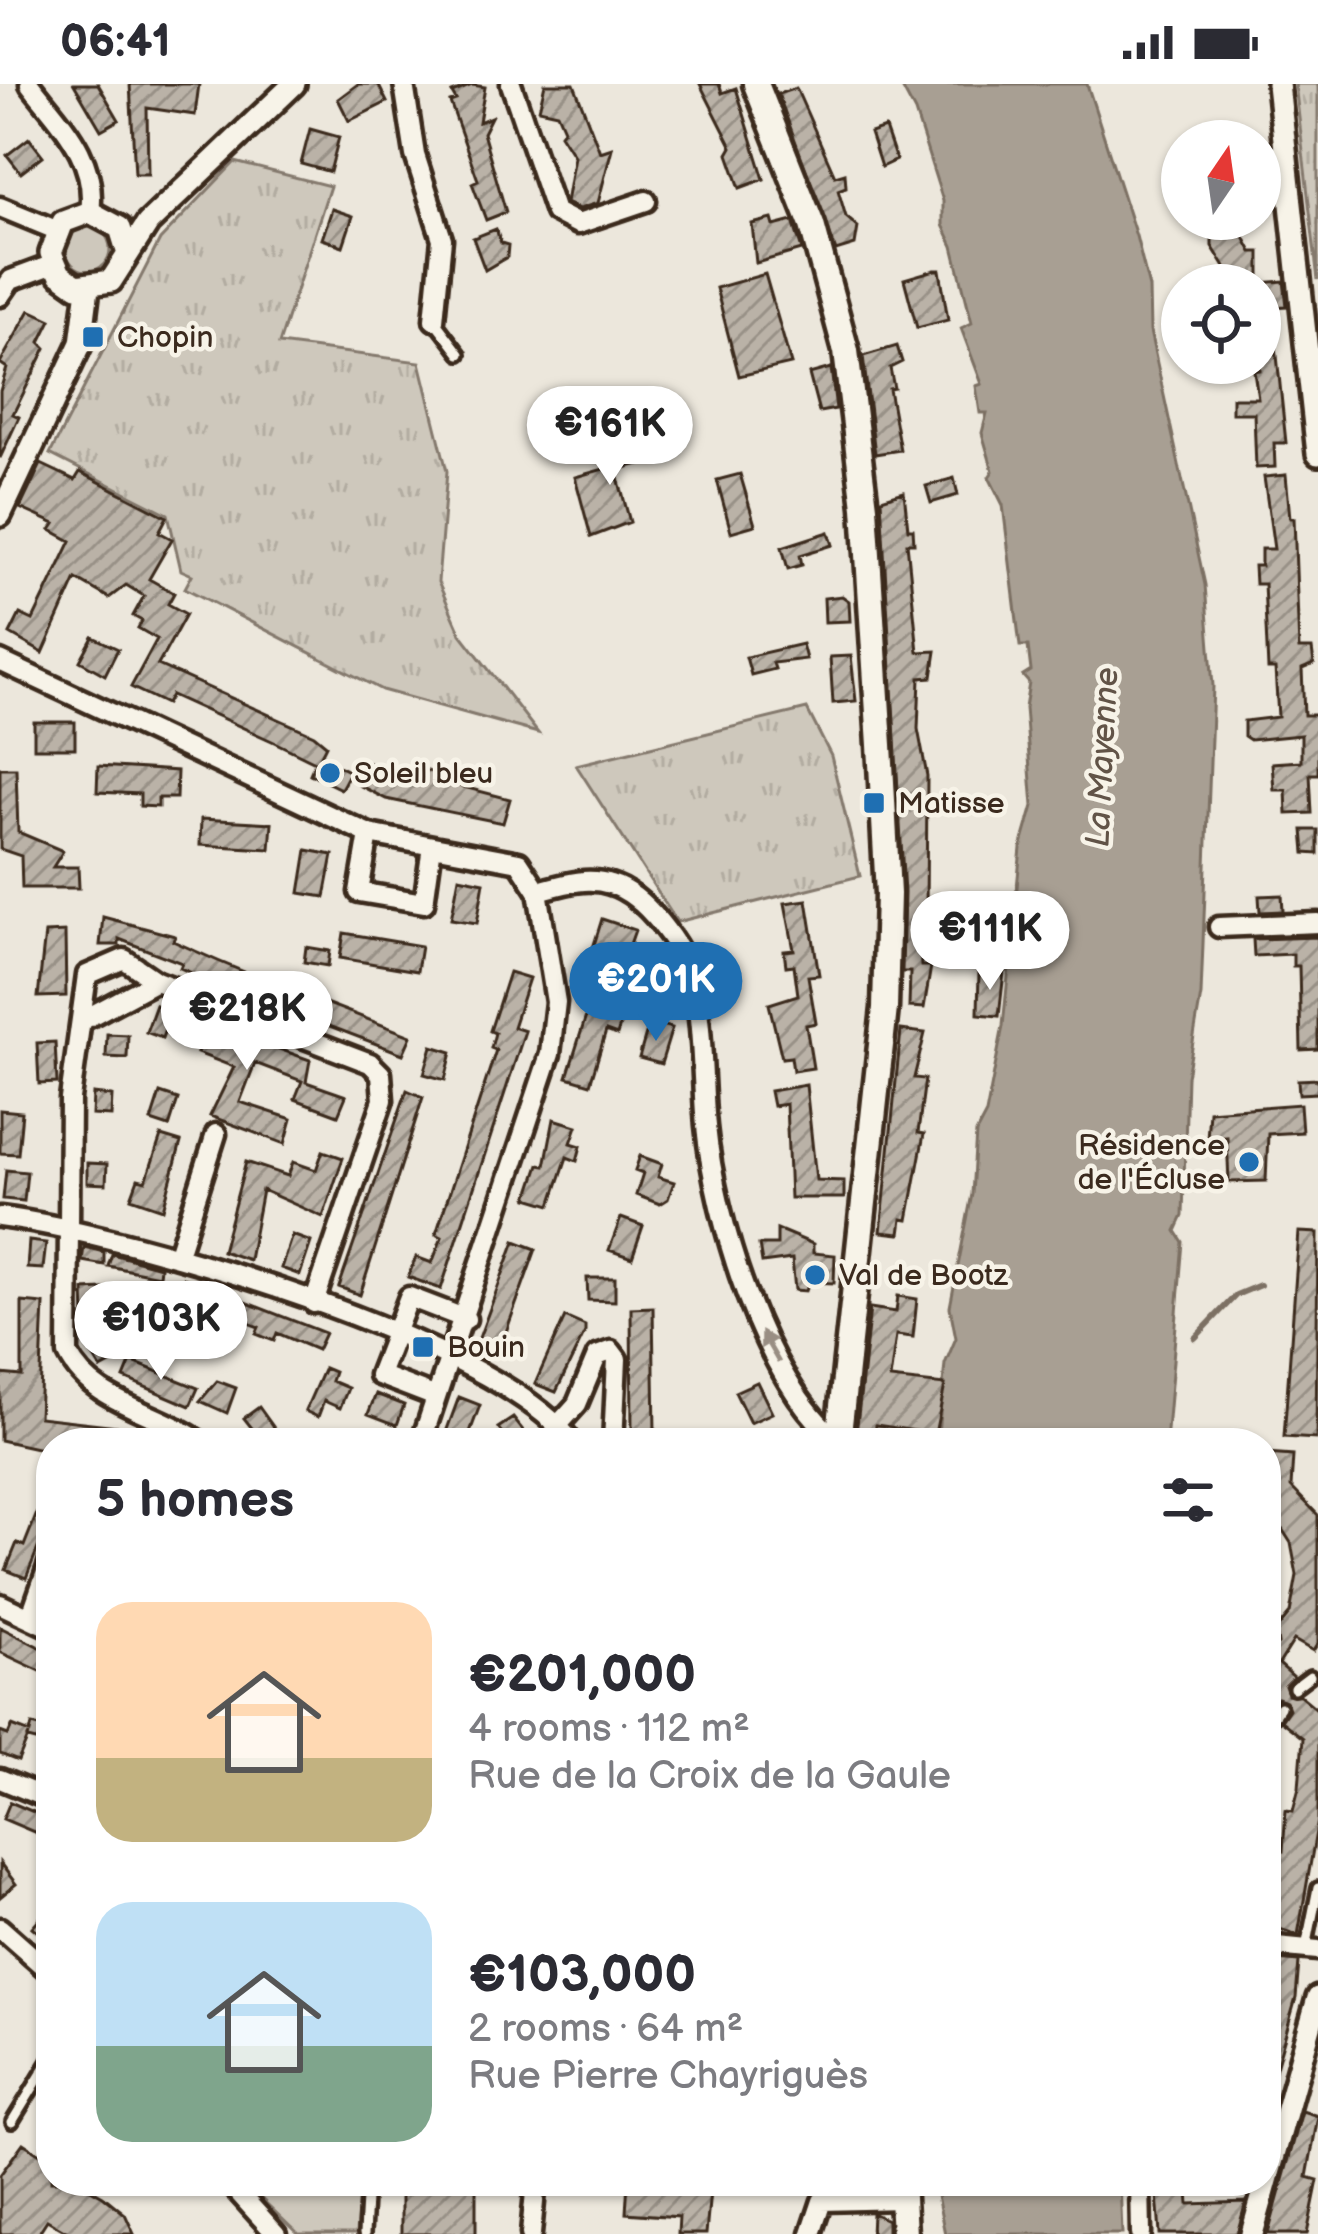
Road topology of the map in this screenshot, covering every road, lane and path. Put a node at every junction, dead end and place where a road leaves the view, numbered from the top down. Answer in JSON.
{"nodes":[{"id":1,"x":30,"y":84,"type":"edge"},
{"id":2,"x":294,"y":84,"type":"edge"},
{"id":3,"x":404,"y":84,"type":"edge"},
{"id":4,"x":511,"y":84,"type":"edge"},
{"id":5,"x":756,"y":84,"type":"edge"},
{"id":6,"x":1278,"y":84,"type":"edge"},
{"id":7,"x":646,"y":201,"type":"dead end"},
{"id":8,"x":0,"y":207,"type":"edge"},
{"id":9,"x":90,"y":212,"type":"junction"},
{"id":10,"x":148,"y":223,"type":"junction"},
{"id":11,"x":120,"y":228,"type":"junction"},
{"id":12,"x":56,"y":230,"type":"junction"},
{"id":13,"x":127,"y":251,"type":"junction"},
{"id":14,"x":54,"y":264,"type":"junction"},
{"id":15,"x":88,"y":288,"type":"junction"},
{"id":16,"x":0,"y":296,"type":"edge"},
{"id":17,"x":434,"y":320,"type":"joint"},
{"id":18,"x":460,"y":354,"type":"dead end"},
{"id":19,"x":1318,"y":454,"type":"edge"},
{"id":20,"x":0,"y":514,"type":"edge"},
{"id":21,"x":0,"y":661,"type":"edge"},
{"id":22,"x":368,"y":834,"type":"junction"},
{"id":23,"x":432,"y":846,"type":"junction"},
{"id":24,"x":538,"y":891,"type":"junction"},
{"id":25,"x":1318,"y":923,"type":"edge"},
{"id":26,"x":1220,"y":927,"type":"dead end"},
{"id":27,"x":156,"y":981,"type":"junction"},
{"id":28,"x":85,"y":1019,"type":"junction"},
{"id":29,"x":215,"y":1134,"type":"dead end"},
{"id":30,"x":0,"y":1217,"type":"edge"},
{"id":31,"x":66,"y":1225,"type":"junction"},
{"id":32,"x":178,"y":1254,"type":"junction"},
{"id":33,"x":314,"y":1303,"type":"junction"},
{"id":34,"x":466,"y":1319,"type":"junction"},
{"id":35,"x":394,"y":1335,"type":"junction"},
{"id":36,"x":453,"y":1359,"type":"junction"},
{"id":37,"x":436,"y":1397,"type":"junction"},
{"id":38,"x":559,"y":1424,"type":"junction"},
{"id":39,"x":181,"y":1428,"type":"edge"},
{"id":40,"x":427,"y":1428,"type":"edge"},
{"id":41,"x":562,"y":1428,"type":"edge"},
{"id":42,"x":614,"y":1428,"type":"edge"},
{"id":43,"x":822,"y":1428,"type":"edge"},
{"id":44,"x":840,"y":1428,"type":"edge"},
{"id":45,"x":36,"y":1601,"type":"edge"},
{"id":46,"x":0,"y":1604,"type":"edge"},
{"id":47,"x":30,"y":1618,"type":"junction"},
{"id":48,"x":36,"y":1621,"type":"edge"},
{"id":49,"x":1310,"y":1676,"type":"dead end"},
{"id":50,"x":1294,"y":1688,"type":"dead end"},
{"id":51,"x":0,"y":1779,"type":"edge"},
{"id":52,"x":36,"y":1794,"type":"edge"},
{"id":53,"x":1318,"y":1888,"type":"edge"},
{"id":54,"x":0,"y":1928,"type":"edge"},
{"id":55,"x":1281,"y":1947,"type":"edge"},
{"id":56,"x":1312,"y":1950,"type":"edge"},
{"id":57,"x":36,"y":1960,"type":"edge"},
{"id":58,"x":1318,"y":1998,"type":"edge"},
{"id":59,"x":36,"y":2083,"type":"edge"},
{"id":60,"x":12,"y":2122,"type":"dead end"},
{"id":61,"x":1281,"y":2130,"type":"edge"},
{"id":62,"x":242,"y":2196,"type":"edge"},
{"id":63,"x":366,"y":2196,"type":"edge"},
{"id":64,"x":535,"y":2196,"type":"edge"},
{"id":65,"x":857,"y":2196,"type":"edge"},
{"id":66,"x":901,"y":2196,"type":"edge"},
{"id":67,"x":1140,"y":2196,"type":"edge"},
{"id":68,"x":1263,"y":2196,"type":"edge"},
{"id":69,"x":276,"y":2234,"type":"edge"},
{"id":70,"x":364,"y":2234,"type":"edge"},
{"id":71,"x":531,"y":2234,"type":"edge"},
{"id":72,"x":811,"y":2234,"type":"edge"},
{"id":73,"x":904,"y":2234,"type":"edge"},
{"id":74,"x":1141,"y":2234,"type":"edge"},
{"id":75,"x":1252,"y":2234,"type":"edge"}],
"edges":[{"from":1,"to":9,"type":"street"},
{"from":2,"to":10,"type":"street"},
{"from":3,"to":17,"type":"street"},
{"from":4,"to":7,"type":"street"},
{"from":5,"to":44,"type":"main road"},
{"from":6,"to":19,"type":"street"},
{"from":8,"to":12,"type":"street"},
{"from":9,"to":11,"type":"street"},
{"from":9,"to":12,"type":"street"},
{"from":10,"to":11,"type":"street"},
{"from":10,"to":13,"type":"street"},
{"from":11,"to":13,"type":"street"},
{"from":12,"to":14,"type":"street"},
{"from":13,"to":15,"type":"street"},
{"from":14,"to":15,"type":"street"},
{"from":14,"to":16,"type":"street"},
{"from":15,"to":20,"type":"street"},
{"from":17,"to":18,"type":"lane"},
{"from":21,"to":22,"type":"street"},
{"from":22,"to":23,"type":"street"},
{"from":22,"to":23,"type":"street"},
{"from":23,"to":24,"type":"street"},
{"from":24,"to":34,"type":"street"},
{"from":43,"to":24,"type":"street","one_way":true},
{"from":25,"to":26,"type":"street"},
{"from":27,"to":28,"type":"street"},
{"from":27,"to":28,"type":"street"},
{"from":27,"to":33,"type":"street"},
{"from":28,"to":31,"type":"street"},
{"from":29,"to":32,"type":"street"},
{"from":30,"to":31,"type":"street"},
{"from":31,"to":32,"type":"street"},
{"from":31,"to":39,"type":"street"},
{"from":32,"to":33,"type":"street"},
{"from":33,"to":35,"type":"street"},
{"from":34,"to":35,"type":"street"},
{"from":34,"to":36,"type":"street"},
{"from":35,"to":36,"type":"street"},
{"from":35,"to":37,"type":"street"},
{"from":36,"to":37,"type":"street"},
{"from":36,"to":38,"type":"street"},
{"from":37,"to":40,"type":"street"},
{"from":38,"to":41,"type":"street"},
{"from":38,"to":42,"type":"street"},
{"from":45,"to":47,"type":"street"},
{"from":46,"to":47,"type":"street"},
{"from":47,"to":48,"type":"street"},
{"from":49,"to":50,"type":"lane"},
{"from":51,"to":52,"type":"street"},
{"from":53,"to":56,"type":"lane"},
{"from":54,"to":57,"type":"street"},
{"from":55,"to":56,"type":"street"},
{"from":58,"to":61,"type":"street"},
{"from":59,"to":60,"type":"lane"},
{"from":62,"to":69,"type":"street"},
{"from":63,"to":70,"type":"lane"},
{"from":64,"to":71,"type":"street"},
{"from":65,"to":72,"type":"street"},
{"from":66,"to":73,"type":"main road"},
{"from":67,"to":74,"type":"street"},
{"from":68,"to":75,"type":"street"}]}
